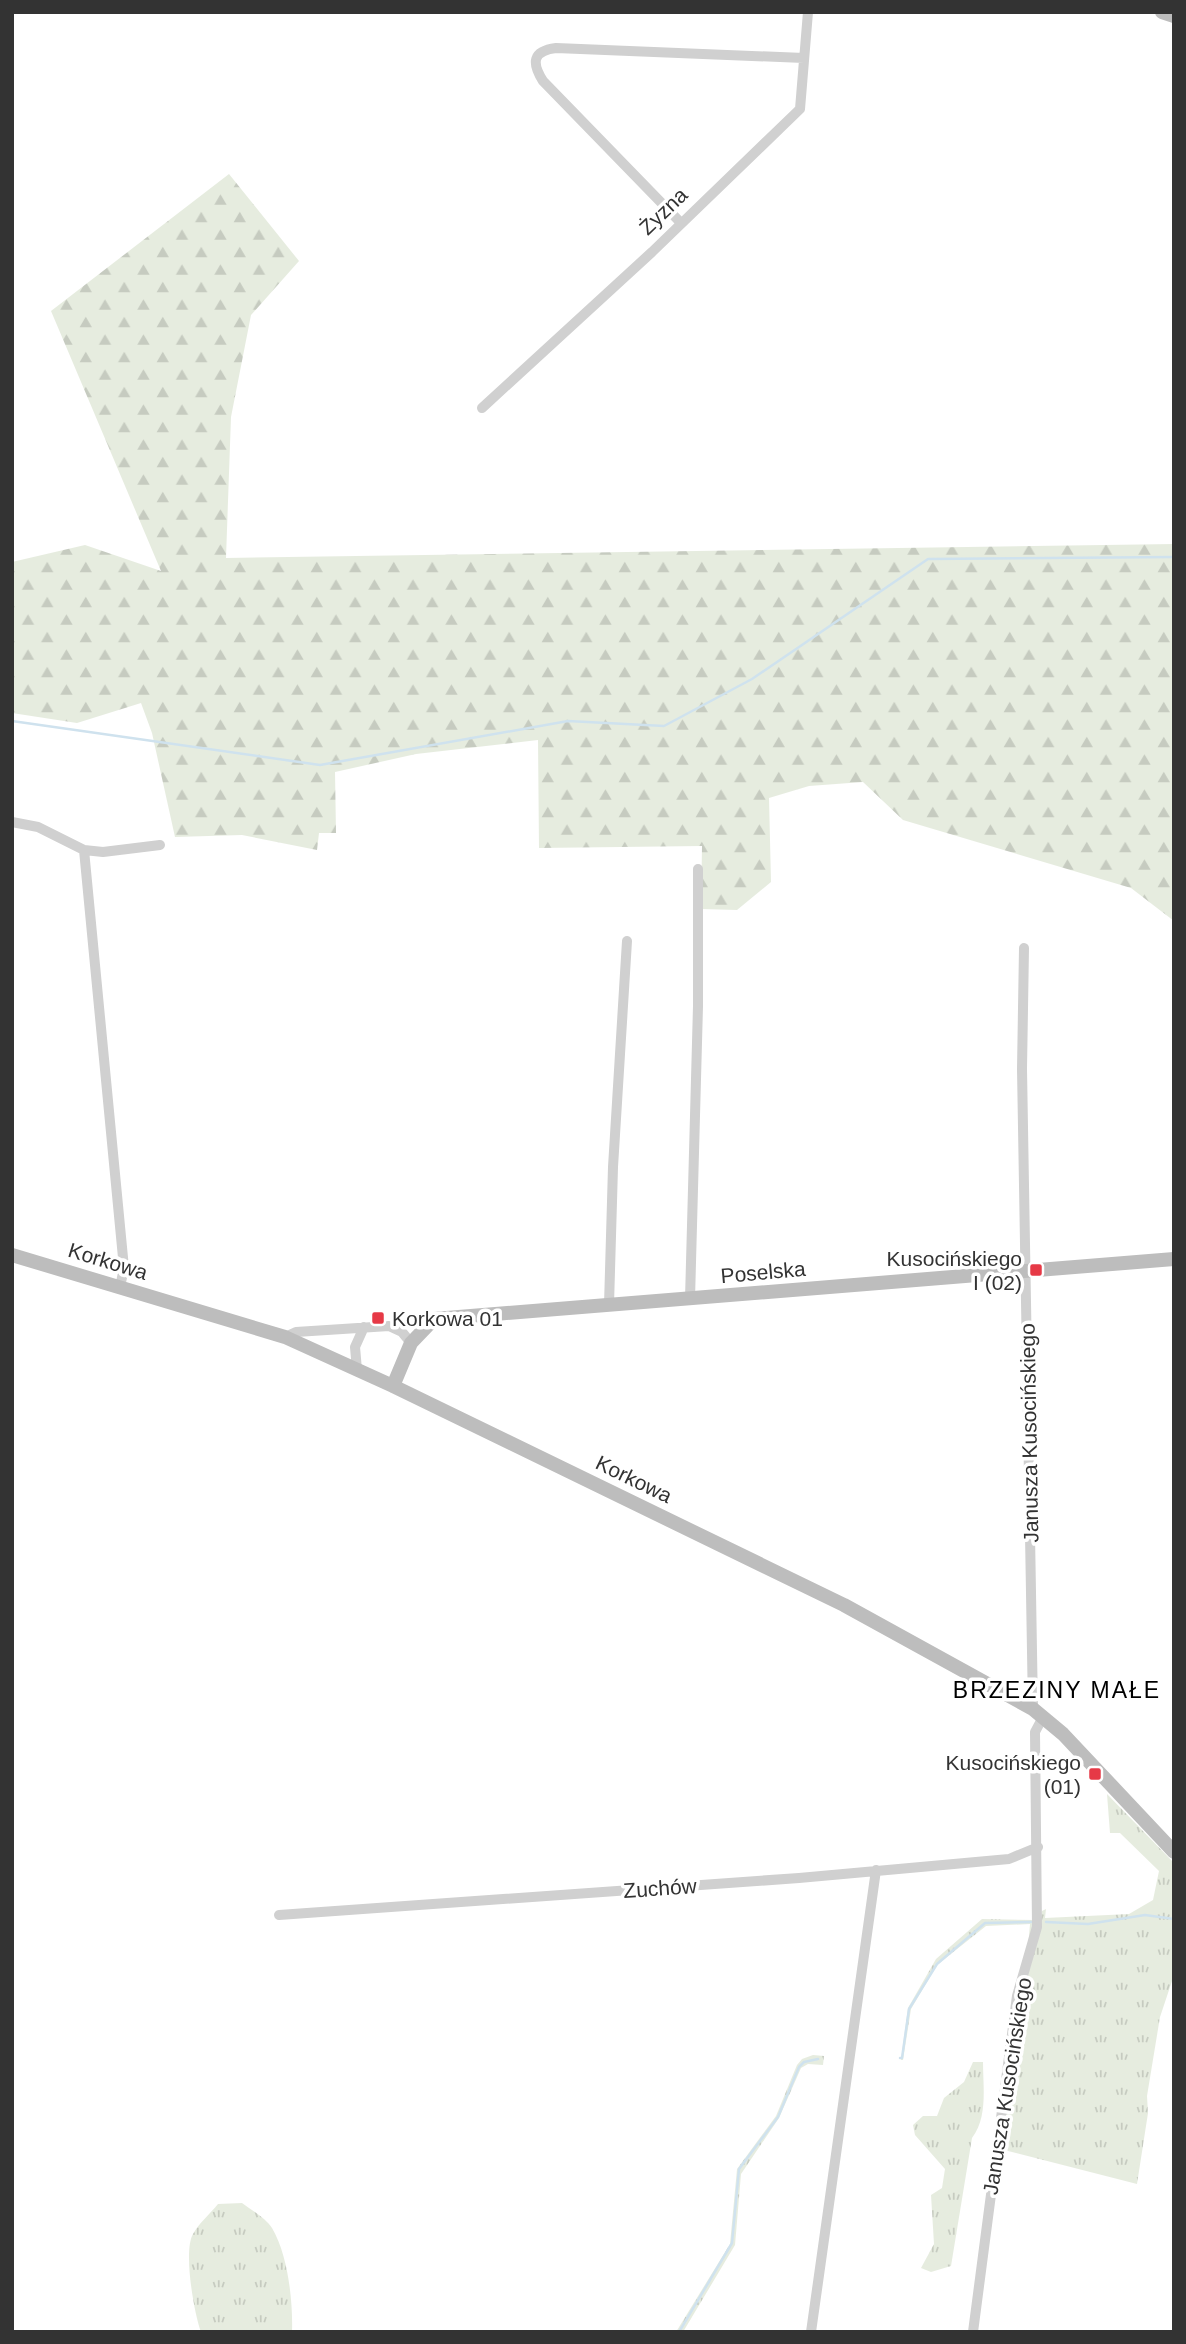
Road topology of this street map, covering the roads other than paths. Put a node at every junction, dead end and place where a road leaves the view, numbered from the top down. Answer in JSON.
{"nodes":[{"id":1,"x":808,"y":12,"type":"edge"},
{"id":2,"x":1162,"y":12,"type":"edge"},
{"id":3,"x":1174,"y":16,"type":"edge"},
{"id":4,"x":804,"y":58,"type":"junction"},
{"id":5,"x":681,"y":223,"type":"junction"},
{"id":6,"x":482,"y":408,"type":"dead end"},
{"id":7,"x":12,"y":822,"type":"edge"},
{"id":8,"x":160,"y":845,"type":"dead end"},
{"id":9,"x":84,"y":850,"type":"junction"},
{"id":10,"x":698,"y":869,"type":"dead end"},
{"id":11,"x":627,"y":941,"type":"dead end"},
{"id":12,"x":1024,"y":948,"type":"dead end"},
{"id":13,"x":12,"y":1255,"type":"edge"},
{"id":14,"x":1174,"y":1259,"type":"edge"},
{"id":15,"x":1026,"y":1272,"type":"junction"},
{"id":16,"x":120,"y":1287,"type":"junction"},
{"id":17,"x":690,"y":1299,"type":"junction"},
{"id":18,"x":609,"y":1305,"type":"junction"},
{"id":19,"x":364,"y":1327,"type":"junction"},
{"id":20,"x":285,"y":1337,"type":"junction"},
{"id":21,"x":411,"y":1343,"type":"junction"},
{"id":22,"x":357,"y":1370,"type":"junction"},
{"id":23,"x":393,"y":1386,"type":"junction"},
{"id":24,"x":1038,"y":1713,"type":"junction"},
{"id":25,"x":1038,"y":1847,"type":"junction"},
{"id":26,"x":1172,"y":1847,"type":"edge"},
{"id":27,"x":876,"y":1870,"type":"junction"},
{"id":28,"x":279,"y":1915,"type":"dead end"},
{"id":29,"x":811,"y":2332,"type":"edge"},
{"id":30,"x":973,"y":2332,"type":"edge"}],
"edges":[{"from":1,"to":4,"type":"street","name":"Żyzna"},
{"from":2,"to":3,"type":"street"},
{"from":4,"to":5,"type":"street","name":"Żyzna"},
{"from":4,"to":5,"type":"street"},
{"from":5,"to":6,"type":"street","name":"Żyzna"},
{"from":7,"to":9,"type":"street"},
{"from":8,"to":9,"type":"street"},
{"from":9,"to":16,"type":"street"},
{"from":10,"to":17,"type":"street"},
{"from":11,"to":18,"type":"street"},
{"from":12,"to":15,"type":"street","name":"Janusza Kusocińskiego"},
{"from":13,"to":16,"type":"street","name":"Korkowa"},
{"from":14,"to":15,"type":"street","name":"Poselska"},
{"from":15,"to":17,"type":"street","name":"Poselska"},
{"from":15,"to":24,"type":"street","name":"Janusza Kusocińskiego"},
{"from":16,"to":20,"type":"street","name":"Korkowa"},
{"from":17,"to":18,"type":"street","name":"Poselska"},
{"from":18,"to":21,"type":"street","name":"Poselska"},
{"from":19,"to":20,"type":"street"},
{"from":19,"to":21,"type":"street"},
{"from":19,"to":22,"type":"street"},
{"from":20,"to":22,"type":"street","name":"Korkowa"},
{"from":21,"to":23,"type":"street","name":"Poselska"},
{"from":22,"to":23,"type":"street","name":"Korkowa"},
{"from":23,"to":24,"type":"street","name":"Korkowa"},
{"from":24,"to":25,"type":"street","name":"Janusza Kusocińskiego"},
{"from":24,"to":26,"type":"street","name":"Korkowa"},
{"from":25,"to":27,"type":"street","name":"Zuchów"},
{"from":25,"to":30,"type":"street","name":"Janusza Kusocińskiego"},
{"from":27,"to":28,"type":"street","name":"Zuchów"},
{"from":27,"to":29,"type":"street"}]}
